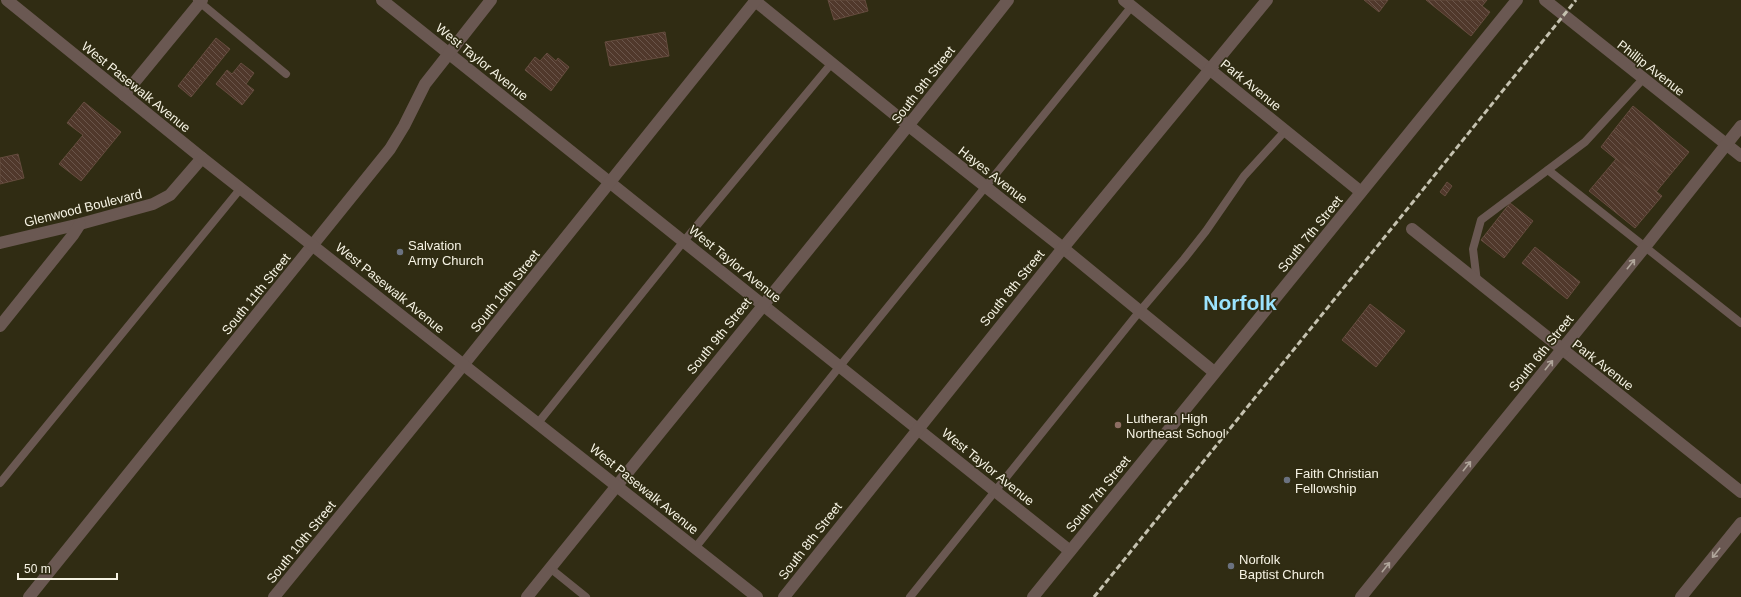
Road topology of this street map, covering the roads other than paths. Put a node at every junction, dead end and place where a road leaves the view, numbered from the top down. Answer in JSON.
{"nodes":[{"id":1,"x":7,"y":0,"type":"edge"},
{"id":2,"x":382,"y":0,"type":"edge"},
{"id":3,"x":491,"y":0,"type":"edge"},
{"id":4,"x":755,"y":0,"type":"edge"},
{"id":5,"x":1008,"y":0,"type":"edge"},
{"id":6,"x":1267,"y":0,"type":"edge"},
{"id":7,"x":1517,"y":0,"type":"edge"},
{"id":8,"x":1545,"y":0,"type":"edge"},
{"id":9,"x":199,"y":1,"type":"edge"},
{"id":10,"x":1128,"y":3,"type":"edge"},
{"id":11,"x":449,"y":53,"type":"junction"},
{"id":12,"x":831,"y":64,"type":"junction"},
{"id":13,"x":1210,"y":70,"type":"junction"},
{"id":14,"x":286,"y":74,"type":"dead end"},
{"id":15,"x":1643,"y":80,"type":"junction"},
{"id":16,"x":124,"y":95,"type":"junction"},
{"id":17,"x":909,"y":126,"type":"junction"},
{"id":18,"x":1741,"y":126,"type":"edge"},
{"id":19,"x":1285,"y":130,"type":"junction"},
{"id":20,"x":1726,"y":144,"type":"junction"},
{"id":21,"x":1741,"y":156,"type":"edge"},
{"id":22,"x":202,"y":158,"type":"junction"},
{"id":23,"x":1548,"y":170,"type":"junction"},
{"id":24,"x":610,"y":184,"type":"junction"},
{"id":25,"x":986,"y":187,"type":"junction"},
{"id":26,"x":241,"y":188,"type":"junction"},
{"id":27,"x":1362,"y":192,"type":"junction"},
{"id":28,"x":80,"y":224,"type":"junction"},
{"id":29,"x":1412,"y":229,"type":"dead end"},
{"id":30,"x":684,"y":241,"type":"junction"},
{"id":31,"x":0,"y":243,"type":"edge"},
{"id":32,"x":314,"y":245,"type":"junction"},
{"id":33,"x":1645,"y":247,"type":"junction"},
{"id":34,"x":1063,"y":248,"type":"junction"},
{"id":35,"x":1477,"y":282,"type":"junction"},
{"id":36,"x":763,"y":304,"type":"junction"},
{"id":37,"x":1139,"y":312,"type":"junction"},
{"id":38,"x":1741,"y":323,"type":"edge"},
{"id":39,"x":0,"y":326,"type":"edge"},
{"id":40,"x":1562,"y":350,"type":"junction"},
{"id":41,"x":464,"y":364,"type":"junction"},
{"id":42,"x":840,"y":366,"type":"junction"},
{"id":43,"x":1214,"y":372,"type":"junction"},
{"id":44,"x":538,"y":423,"type":"junction"},
{"id":45,"x":918,"y":428,"type":"junction"},
{"id":46,"x":0,"y":483,"type":"edge"},
{"id":47,"x":616,"y":485,"type":"junction"},
{"id":48,"x":996,"y":490,"type":"junction"},
{"id":49,"x":1741,"y":492,"type":"edge"},
{"id":50,"x":1741,"y":523,"type":"edge"},
{"id":51,"x":695,"y":548,"type":"junction"},
{"id":52,"x":1070,"y":551,"type":"junction"},
{"id":53,"x":550,"y":568,"type":"junction"},
{"id":54,"x":29,"y":597,"type":"edge"},
{"id":55,"x":274,"y":597,"type":"edge"},
{"id":56,"x":527,"y":597,"type":"edge"},
{"id":57,"x":586,"y":597,"type":"edge"},
{"id":58,"x":756,"y":597,"type":"edge"},
{"id":59,"x":784,"y":597,"type":"edge"},
{"id":60,"x":910,"y":597,"type":"edge"},
{"id":61,"x":1033,"y":597,"type":"edge"},
{"id":62,"x":1361,"y":597,"type":"edge"},
{"id":63,"x":1681,"y":597,"type":"edge"}],
"edges":[{"from":1,"to":16,"type":"street","name":"West Pasewalk Avenue"},
{"from":2,"to":11,"type":"street","name":"West Taylor Avenue"},
{"from":3,"to":11,"type":"street","name":"South 11th Street"},
{"from":4,"to":12,"type":"street","name":"Hayes Avenue"},
{"from":4,"to":24,"type":"street","name":"South 10th Street"},
{"from":5,"to":17,"type":"street","name":"South 9th Street"},
{"from":6,"to":13,"type":"street","name":"South 8th Street"},
{"from":7,"to":27,"type":"street","name":"South 7th Street"},
{"from":8,"to":15,"type":"street","name":"Phillip Avenue"},
{"from":9,"to":14,"type":"lane"},
{"from":9,"to":16,"type":"street"},
{"from":10,"to":13,"type":"street","name":"Park Avenue"},
{"from":10,"to":25,"type":"lane"},
{"from":11,"to":24,"type":"street","name":"West Taylor Avenue"},
{"from":11,"to":32,"type":"street","name":"South 11th Street"},
{"from":12,"to":17,"type":"street","name":"Hayes Avenue"},
{"from":12,"to":30,"type":"lane"},
{"from":13,"to":19,"type":"street","name":"Park Avenue"},
{"from":13,"to":34,"type":"street","name":"South 8th Street"},
{"from":15,"to":20,"type":"street","name":"Phillip Avenue"},
{"from":15,"to":23,"type":"lane"},
{"from":16,"to":22,"type":"street","name":"West Pasewalk Avenue"},
{"from":17,"to":25,"type":"street","name":"Hayes Avenue"},
{"from":17,"to":36,"type":"street","name":"South 9th Street"},
{"from":18,"to":20,"type":"street","name":"South 6th Street"},
{"from":19,"to":27,"type":"street","name":"Park Avenue"},
{"from":19,"to":37,"type":"lane"},
{"from":20,"to":21,"type":"street","name":"Phillip Avenue"},
{"from":20,"to":33,"type":"street","name":"South 6th Street"},
{"from":22,"to":26,"type":"street","name":"West Pasewalk Avenue"},
{"from":22,"to":28,"type":"street","name":"Glenwood Boulevard"},
{"from":23,"to":33,"type":"lane"},
{"from":23,"to":35,"type":"lane"},
{"from":24,"to":30,"type":"street","name":"West Taylor Avenue"},
{"from":24,"to":41,"type":"street","name":"South 10th Street"},
{"from":25,"to":34,"type":"street","name":"Hayes Avenue"},
{"from":25,"to":42,"type":"lane"},
{"from":26,"to":32,"type":"street","name":"West Pasewalk Avenue"},
{"from":26,"to":46,"type":"lane"},
{"from":27,"to":43,"type":"street","name":"South 7th Street"},
{"from":28,"to":31,"type":"street","name":"Glenwood Boulevard"},
{"from":28,"to":39,"type":"street"},
{"from":29,"to":35,"type":"street","name":"Park Avenue"},
{"from":30,"to":36,"type":"street","name":"West Taylor Avenue"},
{"from":30,"to":44,"type":"lane"},
{"from":32,"to":41,"type":"street","name":"West Pasewalk Avenue"},
{"from":32,"to":54,"type":"street","name":"South 11th Street"},
{"from":33,"to":38,"type":"lane"},
{"from":40,"to":33,"type":"street","name":"South 6th Street","one_way":true},
{"from":34,"to":37,"type":"street","name":"Hayes Avenue"},
{"from":34,"to":45,"type":"street","name":"South 8th Street"},
{"from":35,"to":40,"type":"street","name":"Park Avenue"},
{"from":36,"to":42,"type":"street","name":"West Taylor Avenue"},
{"from":36,"to":47,"type":"street","name":"South 9th Street"},
{"from":37,"to":43,"type":"street","name":"Hayes Avenue"},
{"from":37,"to":48,"type":"lane"},
{"from":40,"to":49,"type":"street","name":"Park Avenue"},
{"from":62,"to":40,"type":"street","name":"South 6th Street","one_way":true},
{"from":41,"to":44,"type":"street","name":"West Pasewalk Avenue"},
{"from":41,"to":55,"type":"street","name":"South 10th Street"},
{"from":42,"to":45,"type":"street","name":"West Taylor Avenue"},
{"from":42,"to":51,"type":"lane"},
{"from":43,"to":52,"type":"street","name":"South 7th Street"},
{"from":44,"to":47,"type":"street","name":"West Pasewalk Avenue"},
{"from":45,"to":48,"type":"street","name":"West Taylor Avenue"},
{"from":45,"to":59,"type":"street","name":"South 8th Street"},
{"from":47,"to":51,"type":"street","name":"West Pasewalk Avenue"},
{"from":47,"to":53,"type":"street","name":"South 9th Street"},
{"from":48,"to":52,"type":"street","name":"West Taylor Avenue"},
{"from":48,"to":60,"type":"lane"},
{"from":50,"to":63,"type":"street","one_way":true},
{"from":51,"to":58,"type":"street","name":"West Pasewalk Avenue"},
{"from":52,"to":61,"type":"street","name":"South 7th Street"},
{"from":53,"to":56,"type":"street","name":"South 9th Street"},
{"from":53,"to":57,"type":"lane"}]}
